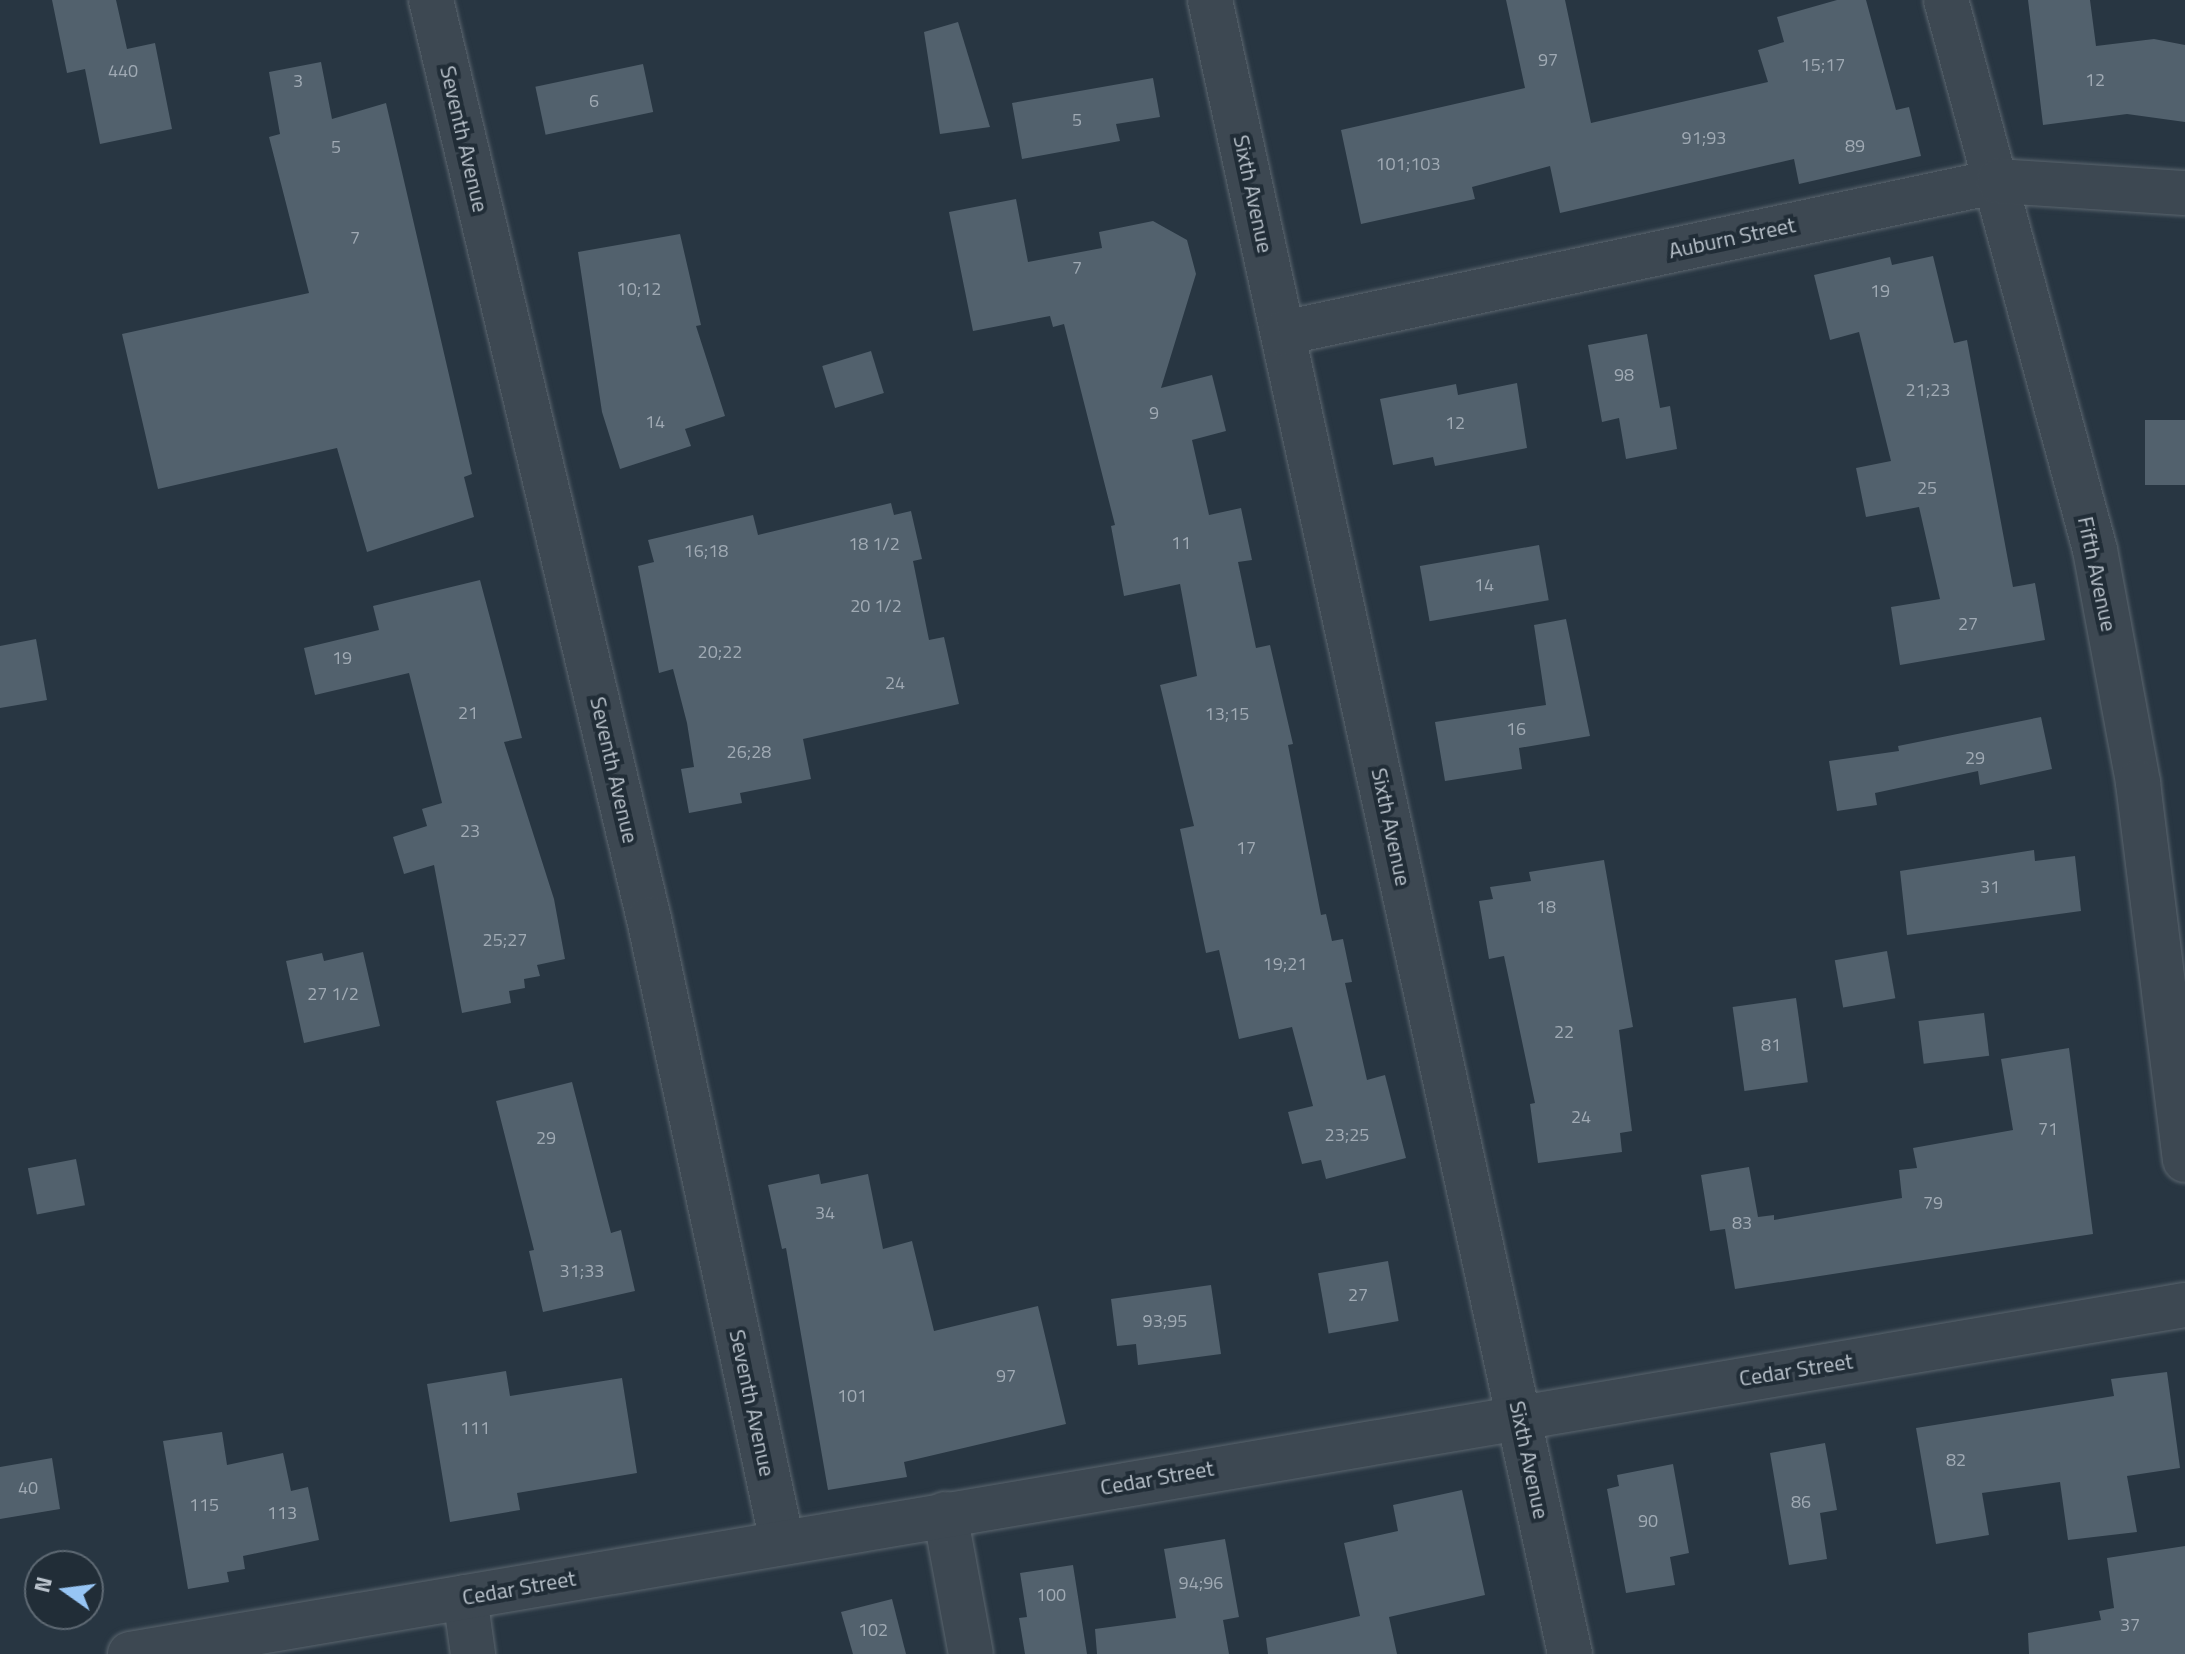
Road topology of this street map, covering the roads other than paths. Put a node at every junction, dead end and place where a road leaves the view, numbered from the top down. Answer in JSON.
{"nodes":[{"id":1,"x":431,"y":0,"type":"edge"},
{"id":2,"x":1210,"y":0,"type":"edge"},
{"id":3,"x":1946,"y":0,"type":"edge"},
{"id":4,"x":1999,"y":181,"type":"junction"},
{"id":5,"x":2185,"y":193,"type":"edge"},
{"id":6,"x":1283,"y":333,"type":"junction"},
{"id":7,"x":2171,"y":945,"type":"edge"},
{"id":8,"x":2185,"y":1160,"type":"edge"},
{"id":9,"x":2185,"y":1305,"type":"edge"},
{"id":10,"x":1520,"y":1416,"type":"junction"},
{"id":11,"x":945,"y":1514,"type":"junction"},
{"id":12,"x":782,"y":1542,"type":"junction"},
{"id":13,"x":465,"y":1597,"type":"junction"},
{"id":14,"x":130,"y":1654,"type":"edge"},
{"id":15,"x":473,"y":1654,"type":"edge"},
{"id":16,"x":971,"y":1654,"type":"edge"},
{"id":17,"x":1570,"y":1654,"type":"edge"}],
"edges":[{"from":1,"to":12,"type":"street","name":"Seventh Avenue"},
{"from":2,"to":6,"type":"street","name":"Sixth Avenue"},
{"from":3,"to":4,"type":"street","name":"Fifth Avenue"},
{"from":4,"to":5,"type":"street","name":"Auburn Street"},
{"from":4,"to":6,"type":"street","name":"Auburn Street"},
{"from":4,"to":7,"type":"street","name":"Fifth Avenue"},
{"from":6,"to":10,"type":"street","name":"Sixth Avenue"},
{"from":7,"to":8,"type":"street","name":"Fifth Avenue"},
{"from":9,"to":10,"type":"street","name":"Cedar Street"},
{"from":10,"to":11,"type":"street","name":"Cedar Street"},
{"from":10,"to":17,"type":"street","name":"Sixth Avenue"},
{"from":11,"to":12,"type":"street","name":"Cedar Street"},
{"from":11,"to":16,"type":"street"},
{"from":12,"to":13,"type":"street","name":"Cedar Street"},
{"from":13,"to":14,"type":"street","name":"Cedar Street"},
{"from":13,"to":15,"type":"street"}]}
